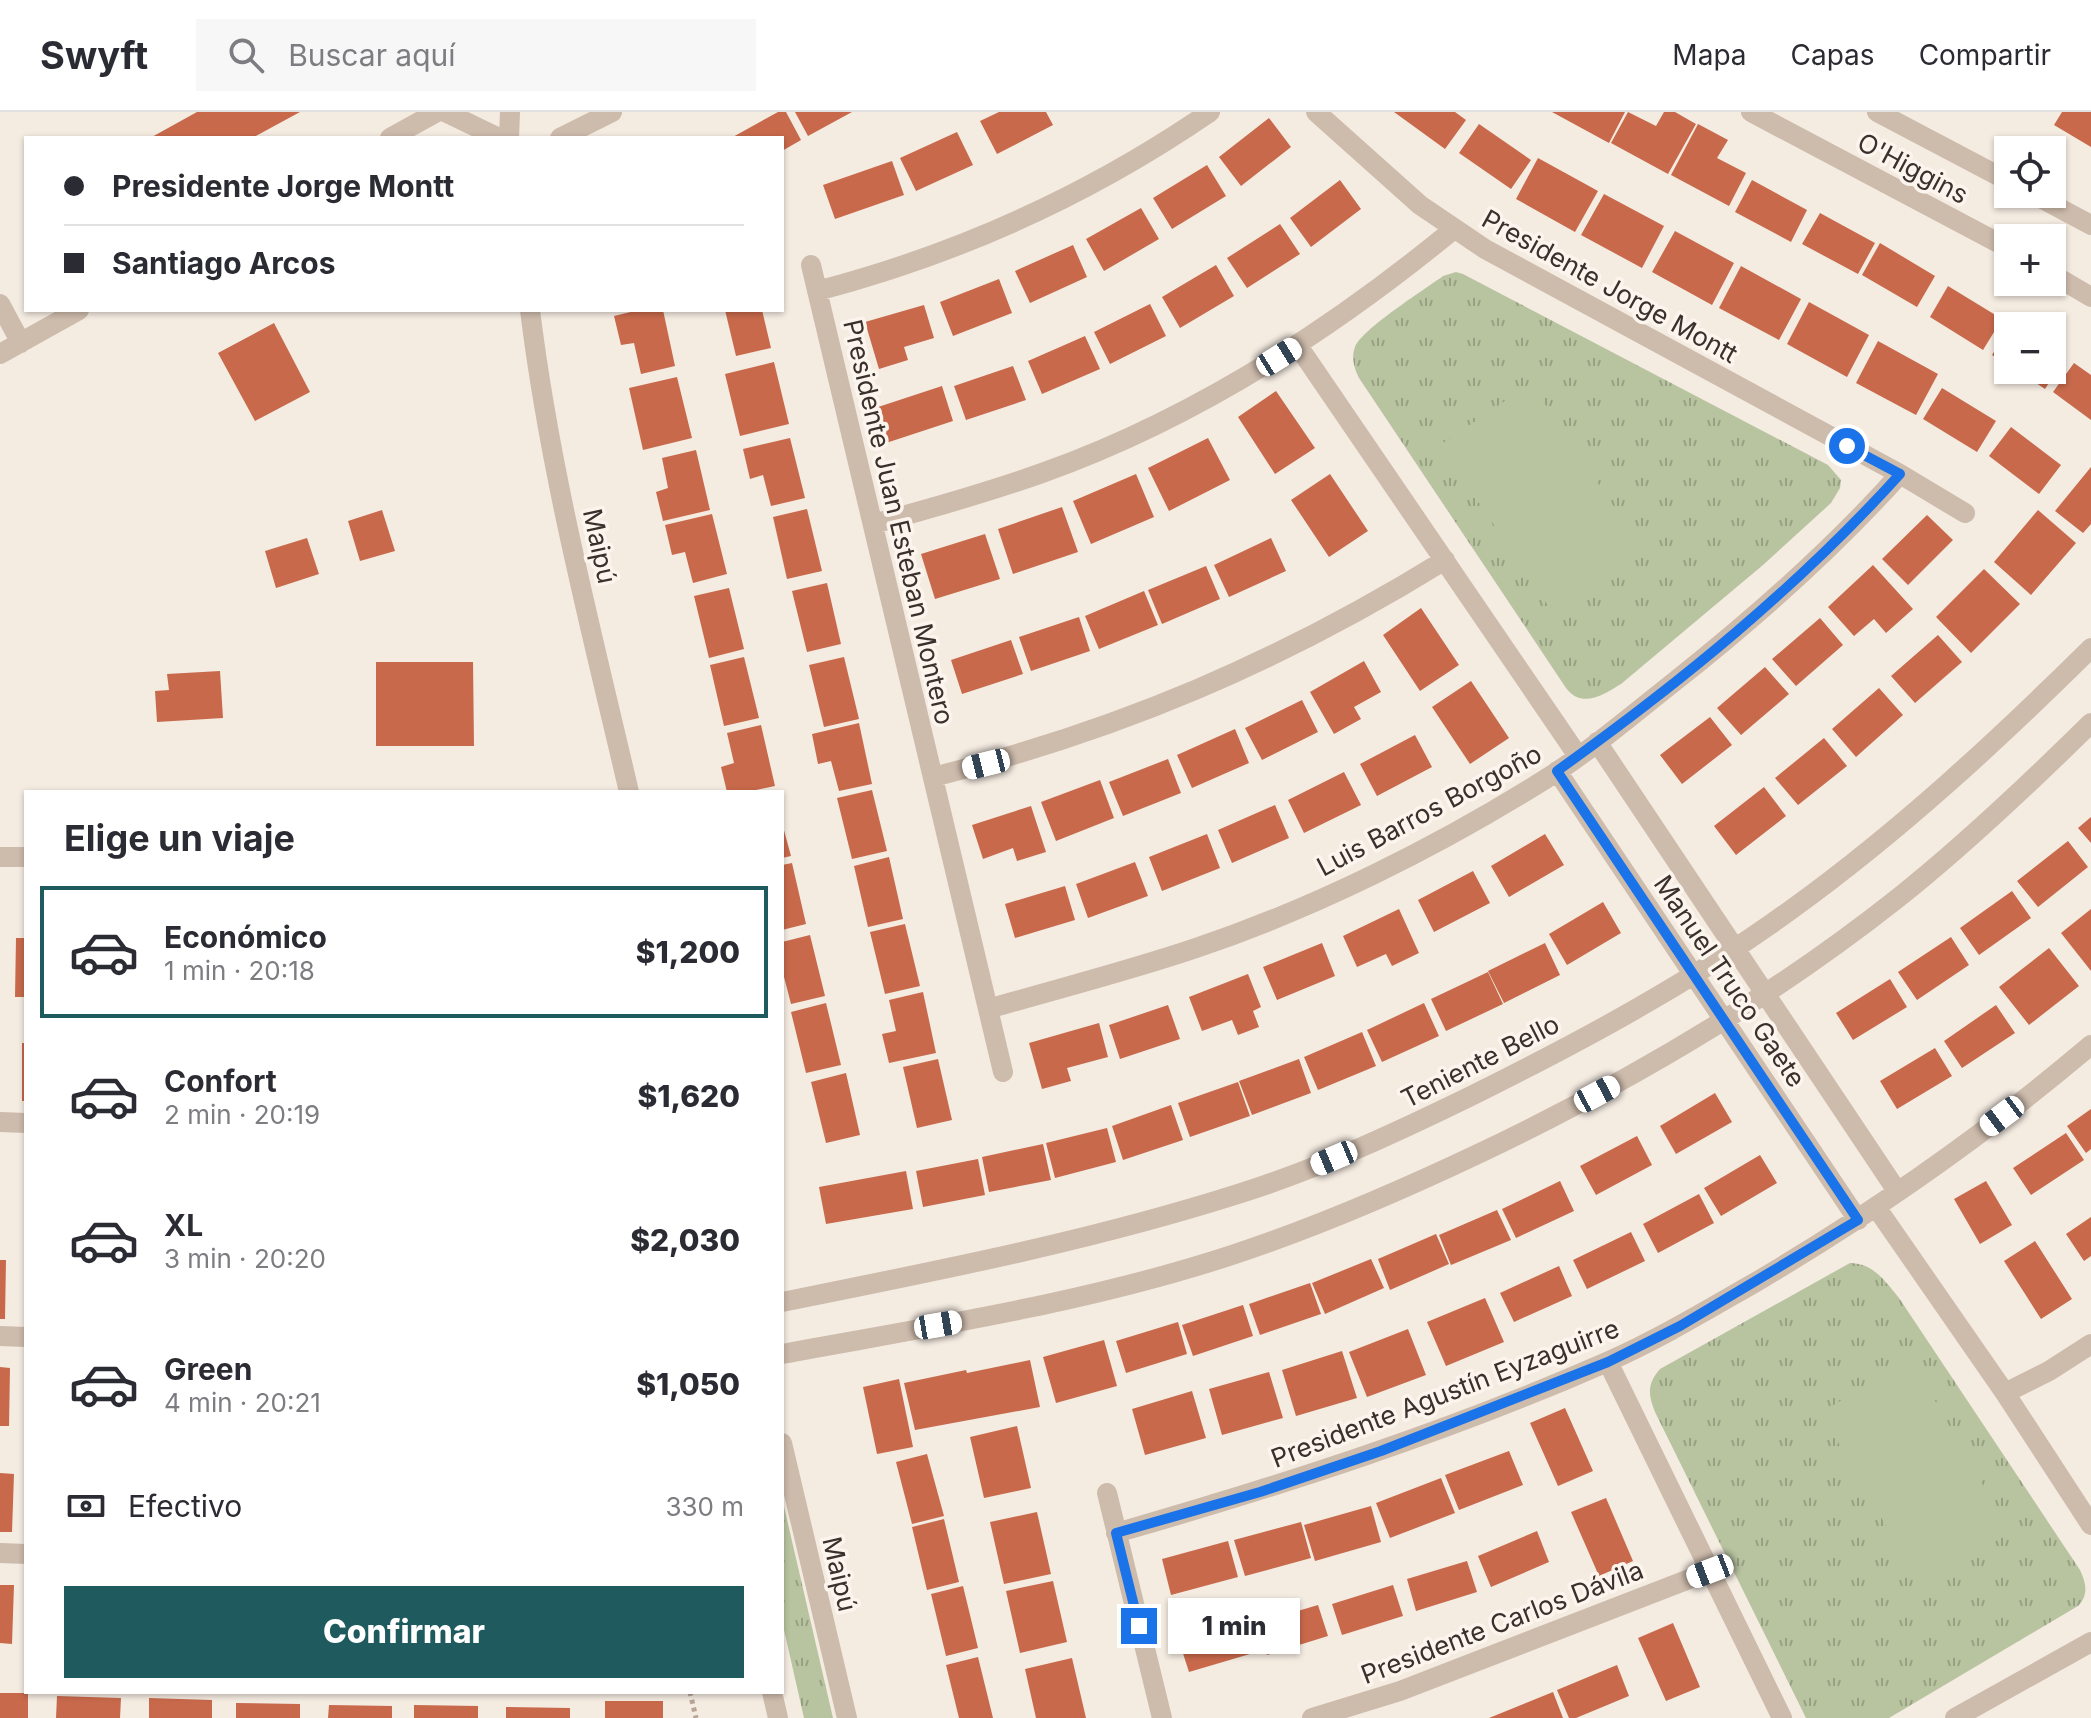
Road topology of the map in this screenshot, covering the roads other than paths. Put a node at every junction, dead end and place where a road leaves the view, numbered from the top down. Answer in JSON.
{"nodes":[{"id":1,"x":437,"y":112,"type":"edge"},
{"id":2,"x":445,"y":112,"type":"edge"},
{"id":3,"x":510,"y":112,"type":"edge"},
{"id":4,"x":612,"y":112,"type":"edge"},
{"id":5,"x":1210,"y":112,"type":"edge"},
{"id":6,"x":1316,"y":112,"type":"edge"},
{"id":7,"x":1751,"y":112,"type":"edge"},
{"id":8,"x":1877,"y":112,"type":"edge"},
{"id":9,"x":394,"y":136,"type":"edge"},
{"id":10,"x":495,"y":136,"type":"edge"},
{"id":11,"x":509,"y":136,"type":"edge"},
{"id":12,"x":564,"y":136,"type":"edge"},
{"id":13,"x":1994,"y":174,"type":"edge"},
{"id":14,"x":2059,"y":208,"type":"edge"},
{"id":15,"x":2091,"y":225,"type":"edge"},
{"id":16,"x":1454,"y":229,"type":"junction"},
{"id":17,"x":1994,"y":241,"type":"edge"},
{"id":18,"x":811,"y":265,"type":"dead end"},
{"id":19,"x":2066,"y":282,"type":"edge"},
{"id":20,"x":817,"y":291,"type":"junction"},
{"id":21,"x":2091,"y":297,"type":"edge"},
{"id":22,"x":0,"y":304,"type":"edge"},
{"id":23,"x":75,"y":312,"type":"edge"},
{"id":24,"x":530,"y":312,"type":"edge"},
{"id":25,"x":21,"y":343,"type":"junction"},
{"id":26,"x":1298,"y":346,"type":"junction"},
{"id":27,"x":0,"y":354,"type":"edge"},
{"id":28,"x":1900,"y":474,"type":"junction"},
{"id":29,"x":1965,"y":513,"type":"dead end"},
{"id":30,"x":873,"y":524,"type":"junction"},
{"id":31,"x":1445,"y":560,"type":"junction"},
{"id":32,"x":2091,"y":648,"type":"edge"},
{"id":33,"x":2091,"y":723,"type":"edge"},
{"id":34,"x":1597,"y":742,"type":"junction"},
{"id":35,"x":1578,"y":756,"type":"junction"},
{"id":36,"x":1557,"y":771,"type":"junction"},
{"id":37,"x":933,"y":777,"type":"junction"},
{"id":38,"x":629,"y":790,"type":"edge"},
{"id":39,"x":0,"y":857,"type":"edge"},
{"id":40,"x":24,"y":857,"type":"edge"},
{"id":41,"x":1734,"y":948,"type":"junction"},
{"id":42,"x":1694,"y":974,"type":"junction"},
{"id":43,"x":1765,"y":994,"type":"junction"},
{"id":44,"x":988,"y":1009,"type":"junction"},
{"id":45,"x":1725,"y":1020,"type":"junction"},
{"id":46,"x":2091,"y":1045,"type":"edge"},
{"id":47,"x":1003,"y":1072,"type":"dead end"},
{"id":48,"x":0,"y":1122,"type":"edge"},
{"id":49,"x":24,"y":1123,"type":"edge"},
{"id":50,"x":1897,"y":1191,"type":"junction"},
{"id":51,"x":1876,"y":1207,"type":"junction"},
{"id":52,"x":1858,"y":1220,"type":"junction"},
{"id":53,"x":784,"y":1302,"type":"edge"},
{"id":54,"x":0,"y":1336,"type":"edge"},
{"id":55,"x":24,"y":1337,"type":"edge"},
{"id":56,"x":2091,"y":1344,"type":"edge"},
{"id":57,"x":784,"y":1354,"type":"edge"},
{"id":58,"x":1608,"y":1362,"type":"junction"},
{"id":59,"x":2005,"y":1393,"type":"junction"},
{"id":60,"x":784,"y":1451,"type":"edge"},
{"id":61,"x":1107,"y":1493,"type":"dead end"},
{"id":62,"x":2091,"y":1525,"type":"edge"},
{"id":63,"x":1116,"y":1533,"type":"junction"},
{"id":64,"x":0,"y":1553,"type":"edge"},
{"id":65,"x":24,"y":1554,"type":"edge"},
{"id":66,"x":1710,"y":1571,"type":"junction"},
{"id":67,"x":2091,"y":1642,"type":"edge"},
{"id":68,"x":772,"y":1694,"type":"edge"},
{"id":69,"x":778,"y":1718,"type":"edge"},
{"id":70,"x":847,"y":1718,"type":"edge"},
{"id":71,"x":1162,"y":1718,"type":"edge"},
{"id":72,"x":1312,"y":1718,"type":"edge"},
{"id":73,"x":1782,"y":1718,"type":"edge"},
{"id":74,"x":1955,"y":1718,"type":"edge"}],
"edges":[{"from":1,"to":9,"type":"street"},
{"from":2,"to":10,"type":"street"},
{"from":3,"to":11,"type":"street"},
{"from":4,"to":12,"type":"street"},
{"from":5,"to":20,"type":"street"},
{"from":6,"to":16,"type":"street","name":"Presidente Jorge Montt"},
{"from":7,"to":17,"type":"street","name":"O'Higgins"},
{"from":8,"to":13,"type":"street","name":"O'Higgins"},
{"from":14,"to":15,"type":"street"},
{"from":16,"to":26,"type":"street"},
{"from":16,"to":28,"type":"street","name":"Presidente Jorge Montt"},
{"from":18,"to":20,"type":"street","name":"Presidente Juan Esteban Montero"},
{"from":19,"to":21,"type":"street"},
{"from":20,"to":30,"type":"street","name":"Presidente Juan Esteban Montero"},
{"from":22,"to":25,"type":"street"},
{"from":23,"to":25,"type":"street"},
{"from":24,"to":38,"type":"street","name":"Maipú"},
{"from":25,"to":27,"type":"street"},
{"from":26,"to":30,"type":"street"},
{"from":26,"to":31,"type":"street"},
{"from":28,"to":29,"type":"street","name":"Presidente Jorge Montt"},
{"from":28,"to":34,"type":"street","name":"Luis Barros Borgoño"},
{"from":30,"to":37,"type":"street","name":"Presidente Juan Esteban Montero"},
{"from":31,"to":35,"type":"street"},
{"from":31,"to":37,"type":"street"},
{"from":32,"to":41,"type":"street","name":"Teniente Bello"},
{"from":33,"to":43,"type":"street"},
{"from":34,"to":35,"type":"street","name":"Luis Barros Borgoño"},
{"from":34,"to":41,"type":"street","name":"Manuel Truco Gaete"},
{"from":35,"to":36,"type":"street","name":"Luis Barros Borgoño"},
{"from":36,"to":42,"type":"street","name":"Manuel Truco Gaete"},
{"from":36,"to":44,"type":"street","name":"Luis Barros Borgoño"},
{"from":37,"to":44,"type":"street","name":"Presidente Juan Esteban Montero"},
{"from":39,"to":40,"type":"street"},
{"from":41,"to":42,"type":"street","name":"Teniente Bello"},
{"from":41,"to":43,"type":"street","name":"Manuel Truco Gaete"},
{"from":42,"to":45,"type":"street","name":"Manuel Truco Gaete"},
{"from":42,"to":53,"type":"street","name":"Teniente Bello"},
{"from":43,"to":45,"type":"street"},
{"from":43,"to":50,"type":"street","name":"Manuel Truco Gaete"},
{"from":44,"to":47,"type":"street","name":"Presidente Juan Esteban Montero"},
{"from":45,"to":52,"type":"street","name":"Manuel Truco Gaete"},
{"from":45,"to":57,"type":"street"},
{"from":46,"to":50,"type":"street","name":"Presidente Agustín Eyzaguirre"},
{"from":48,"to":49,"type":"street"},
{"from":50,"to":51,"type":"street","name":"Presidente Agustín Eyzaguirre"},
{"from":51,"to":52,"type":"street","name":"Presidente Agustín Eyzaguirre"},
{"from":51,"to":59,"type":"street"},
{"from":52,"to":58,"type":"street","name":"Presidente Agustín Eyzaguirre"},
{"from":54,"to":55,"type":"street"},
{"from":56,"to":59,"type":"street"},
{"from":58,"to":63,"type":"street","name":"Presidente Agustín Eyzaguirre"},
{"from":58,"to":66,"type":"street"},
{"from":59,"to":62,"type":"street"},
{"from":60,"to":70,"type":"street","name":"Maipú"},
{"from":61,"to":63,"type":"street"},
{"from":63,"to":71,"type":"street"},
{"from":64,"to":65,"type":"street"},
{"from":66,"to":72,"type":"street","name":"Presidente Carlos Dávila"},
{"from":66,"to":73,"type":"street"},
{"from":67,"to":74,"type":"street"},
{"from":68,"to":69,"type":"street"}]}
